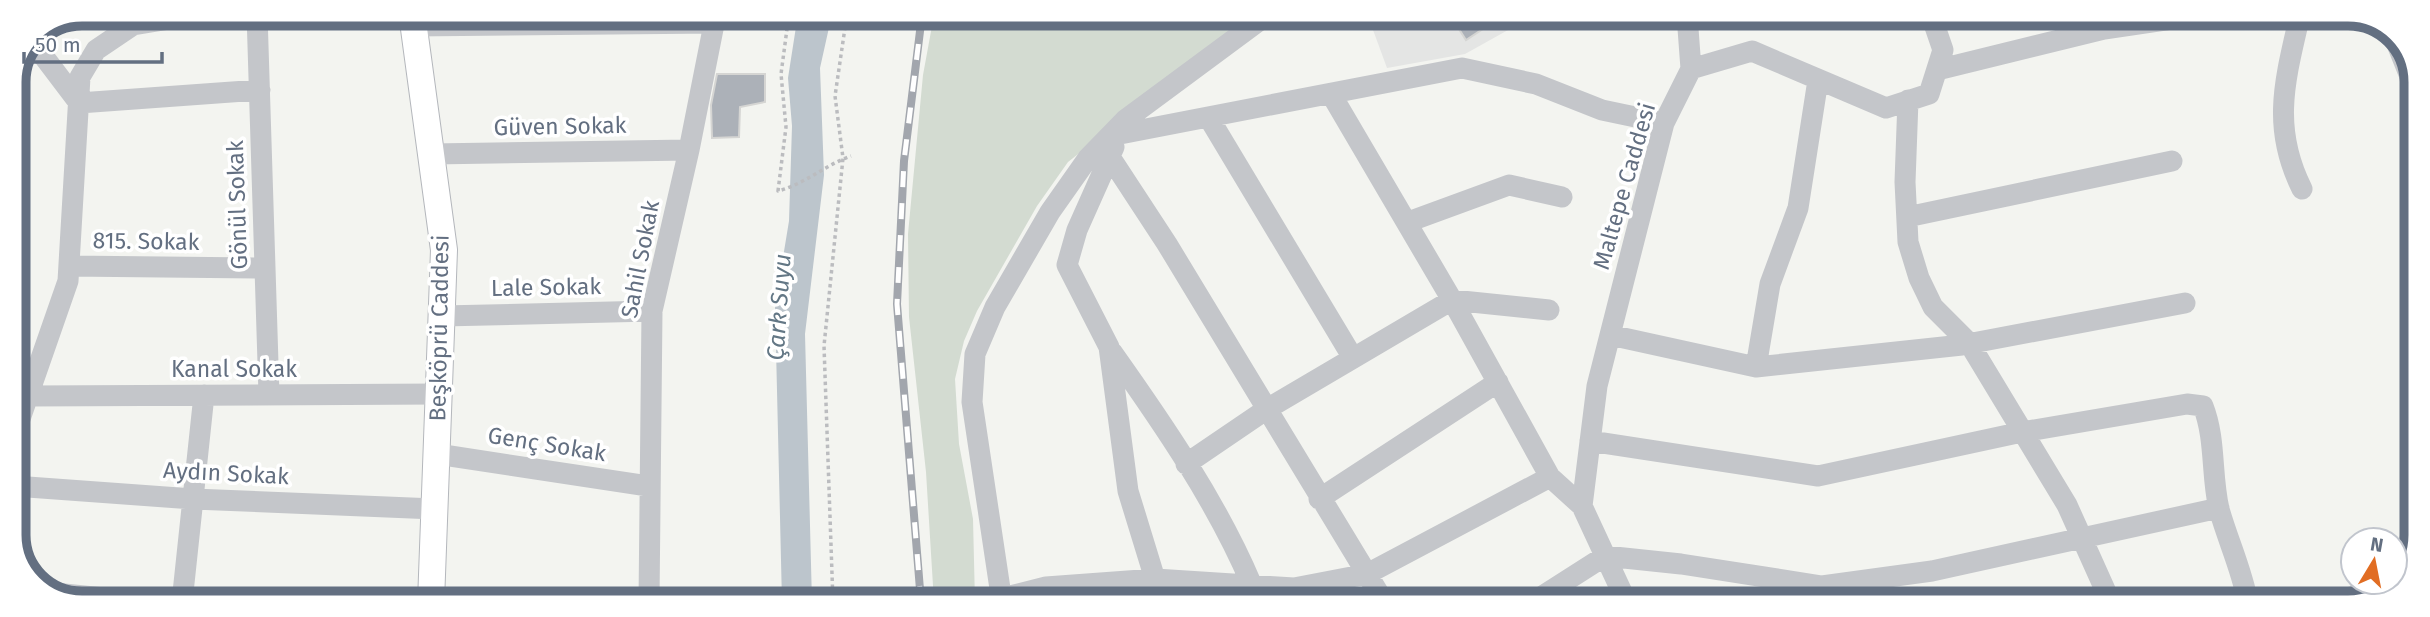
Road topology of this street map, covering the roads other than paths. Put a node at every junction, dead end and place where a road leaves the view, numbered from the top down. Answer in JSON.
{"nodes":[{"id":1,"x":132,"y":26,"type":"edge"},
{"id":2,"x":257,"y":26,"type":"edge"},
{"id":3,"x":414,"y":26,"type":"edge"},
{"id":4,"x":714,"y":26,"type":"edge"},
{"id":5,"x":1253,"y":26,"type":"edge"},
{"id":6,"x":1687,"y":26,"type":"edge"},
{"id":7,"x":1935,"y":26,"type":"edge"},
{"id":8,"x":2089,"y":26,"type":"edge"},
{"id":9,"x":2297,"y":26,"type":"edge"},
{"id":10,"x":38,"y":49,"type":"edge"},
{"id":11,"x":1691,"y":69,"type":"junction"},
{"id":12,"x":1937,"y":70,"type":"junction"},
{"id":13,"x":1818,"y":80,"type":"junction"},
{"id":14,"x":260,"y":90,"type":"junction"},
{"id":15,"x":1331,"y":94,"type":"junction"},
{"id":16,"x":1908,"y":100,"type":"junction"},
{"id":17,"x":79,"y":103,"type":"junction"},
{"id":18,"x":1209,"y":118,"type":"junction"},
{"id":19,"x":1664,"y":123,"type":"junction"},
{"id":20,"x":1123,"y":127,"type":"junction"},
{"id":21,"x":689,"y":150,"type":"junction"},
{"id":22,"x":432,"y":154,"type":"junction"},
{"id":23,"x":1110,"y":157,"type":"junction"},
{"id":24,"x":2172,"y":161,"type":"dead end"},
{"id":25,"x":2302,"y":189,"type":"dead end"},
{"id":26,"x":1562,"y":197,"type":"dead end"},
{"id":27,"x":1907,"y":217,"type":"junction"},
{"id":28,"x":1408,"y":222,"type":"junction"},
{"id":29,"x":69,"y":266,"type":"junction"},
{"id":30,"x":265,"y":268,"type":"junction"},
{"id":31,"x":1452,"y":300,"type":"junction"},
{"id":32,"x":2185,"y":303,"type":"dead end"},
{"id":33,"x":1549,"y":310,"type":"dead end"},
{"id":34,"x":652,"y":311,"type":"junction"},
{"id":35,"x":442,"y":316,"type":"junction"},
{"id":36,"x":1610,"y":335,"type":"junction"},
{"id":37,"x":1969,"y":343,"type":"junction"},
{"id":38,"x":1109,"y":347,"type":"junction"},
{"id":39,"x":1353,"y":358,"type":"junction"},
{"id":40,"x":1756,"y":367,"type":"junction"},
{"id":41,"x":1498,"y":383,"type":"junction"},
{"id":42,"x":439,"y":394,"type":"junction"},
{"id":43,"x":204,"y":395,"type":"junction"},
{"id":44,"x":269,"y":395,"type":"junction"},
{"id":45,"x":29,"y":396,"type":"junction"},
{"id":46,"x":26,"y":404,"type":"edge"},
{"id":47,"x":1267,"y":409,"type":"junction"},
{"id":48,"x":2022,"y":432,"type":"junction"},
{"id":49,"x":1590,"y":441,"type":"junction"},
{"id":50,"x":437,"y":454,"type":"junction"},
{"id":51,"x":1186,"y":464,"type":"junction"},
{"id":52,"x":1550,"y":477,"type":"junction"},
{"id":53,"x":648,"y":486,"type":"junction"},
{"id":54,"x":26,"y":487,"type":"edge"},
{"id":55,"x":193,"y":499,"type":"junction"},
{"id":56,"x":1319,"y":499,"type":"junction"},
{"id":57,"x":1582,"y":506,"type":"junction"},
{"id":58,"x":2219,"y":508,"type":"junction"},
{"id":59,"x":435,"y":509,"type":"junction"},
{"id":60,"x":2083,"y":538,"type":"junction"},
{"id":61,"x":1605,"y":556,"type":"junction"},
{"id":62,"x":1367,"y":574,"type":"junction"},
{"id":63,"x":1156,"y":579,"type":"junction"},
{"id":64,"x":1251,"y":583,"type":"junction"},
{"id":65,"x":183,"y":591,"type":"edge"},
{"id":66,"x":431,"y":591,"type":"edge"},
{"id":67,"x":649,"y":591,"type":"edge"},
{"id":68,"x":1001,"y":591,"type":"edge"},
{"id":69,"x":1032,"y":591,"type":"edge"},
{"id":70,"x":1162,"y":591,"type":"edge"},
{"id":71,"x":1282,"y":591,"type":"edge"},
{"id":72,"x":1311,"y":591,"type":"edge"},
{"id":73,"x":1377,"y":591,"type":"edge"},
{"id":74,"x":1551,"y":591,"type":"edge"},
{"id":75,"x":1621,"y":591,"type":"edge"},
{"id":76,"x":2106,"y":591,"type":"edge"},
{"id":77,"x":2245,"y":591,"type":"edge"}],
"edges":[{"from":1,"to":17,"type":"street"},
{"from":2,"to":14,"type":"street","name":"Gönül Sokak"},
{"from":3,"to":22,"type":"main road","name":"Beşköprü Caddesi"},
{"from":4,"to":21,"type":"street","name":"Sahil Sokak"},
{"from":5,"to":20,"type":"street"},
{"from":6,"to":11,"type":"street"},
{"from":7,"to":12,"type":"street"},
{"from":8,"to":12,"type":"street"},
{"from":9,"to":25,"type":"street"},
{"from":10,"to":17,"type":"street"},
{"from":11,"to":13,"type":"street"},
{"from":11,"to":19,"type":"street","name":"Maltepe Caddesi"},
{"from":12,"to":16,"type":"street"},
{"from":13,"to":16,"type":"street"},
{"from":13,"to":40,"type":"street"},
{"from":14,"to":17,"type":"street"},
{"from":14,"to":30,"type":"street","name":"Gönül Sokak"},
{"from":15,"to":18,"type":"street"},
{"from":15,"to":19,"type":"street"},
{"from":15,"to":28,"type":"street"},
{"from":16,"to":27,"type":"street"},
{"from":17,"to":29,"type":"street"},
{"from":18,"to":20,"type":"street"},
{"from":18,"to":39,"type":"street"},
{"from":19,"to":36,"type":"street","name":"Maltepe Caddesi"},
{"from":20,"to":23,"type":"street"},
{"from":20,"to":68,"type":"street"},
{"from":21,"to":22,"type":"street","name":"Güven Sokak"},
{"from":21,"to":34,"type":"street","name":"Sahil Sokak"},
{"from":22,"to":35,"type":"main road","name":"Beşköprü Caddesi"},
{"from":23,"to":38,"type":"street"},
{"from":23,"to":47,"type":"street"},
{"from":24,"to":27,"type":"street"},
{"from":26,"to":28,"type":"street"},
{"from":27,"to":37,"type":"street"},
{"from":28,"to":31,"type":"street"},
{"from":29,"to":30,"type":"street","name":"815. Sokak"},
{"from":29,"to":45,"type":"street"},
{"from":30,"to":44,"type":"street","name":"Gönül Sokak"},
{"from":31,"to":33,"type":"street"},
{"from":31,"to":39,"type":"street"},
{"from":31,"to":41,"type":"street"},
{"from":32,"to":37,"type":"street"},
{"from":34,"to":35,"type":"street","name":"Lale Sokak"},
{"from":34,"to":53,"type":"street","name":"Sahil Sokak"},
{"from":35,"to":42,"type":"main road","name":"Beşköprü Caddesi"},
{"from":36,"to":40,"type":"street"},
{"from":36,"to":49,"type":"street","name":"Maltepe Caddesi"},
{"from":37,"to":40,"type":"street"},
{"from":37,"to":48,"type":"street"},
{"from":38,"to":51,"type":"street"},
{"from":38,"to":63,"type":"street"},
{"from":39,"to":47,"type":"street"},
{"from":41,"to":52,"type":"street"},
{"from":41,"to":56,"type":"street"},
{"from":42,"to":44,"type":"street","name":"Kanal Sokak"},
{"from":42,"to":50,"type":"main road","name":"Beşköprü Caddesi"},
{"from":43,"to":44,"type":"street","name":"Kanal Sokak"},
{"from":43,"to":45,"type":"street","name":"Kanal Sokak"},
{"from":43,"to":55,"type":"street"},
{"from":45,"to":46,"type":"street"},
{"from":47,"to":51,"type":"street"},
{"from":47,"to":56,"type":"street"},
{"from":48,"to":49,"type":"street"},
{"from":48,"to":58,"type":"street"},
{"from":48,"to":60,"type":"street"},
{"from":49,"to":57,"type":"street","name":"Maltepe Caddesi"},
{"from":50,"to":53,"type":"street","name":"Genç Sokak"},
{"from":50,"to":59,"type":"main road","name":"Beşköprü Caddesi"},
{"from":51,"to":64,"type":"street"},
{"from":52,"to":57,"type":"street"},
{"from":52,"to":62,"type":"street"},
{"from":53,"to":67,"type":"street","name":"Sahil Sokak"},
{"from":54,"to":55,"type":"street","name":"Aydın Sokak"},
{"from":55,"to":59,"type":"street","name":"Aydın Sokak"},
{"from":55,"to":65,"type":"street"},
{"from":56,"to":62,"type":"street"},
{"from":57,"to":61,"type":"street"},
{"from":58,"to":60,"type":"street"},
{"from":58,"to":77,"type":"street"},
{"from":59,"to":66,"type":"main road","name":"Beşköprü Caddesi"},
{"from":60,"to":61,"type":"street"},
{"from":60,"to":76,"type":"street"},
{"from":61,"to":74,"type":"street"},
{"from":61,"to":75,"type":"street"},
{"from":62,"to":72,"type":"street"},
{"from":62,"to":73,"type":"street"},
{"from":63,"to":64,"type":"street"},
{"from":63,"to":69,"type":"street"},
{"from":63,"to":70,"type":"street"},
{"from":64,"to":71,"type":"street"}]}
